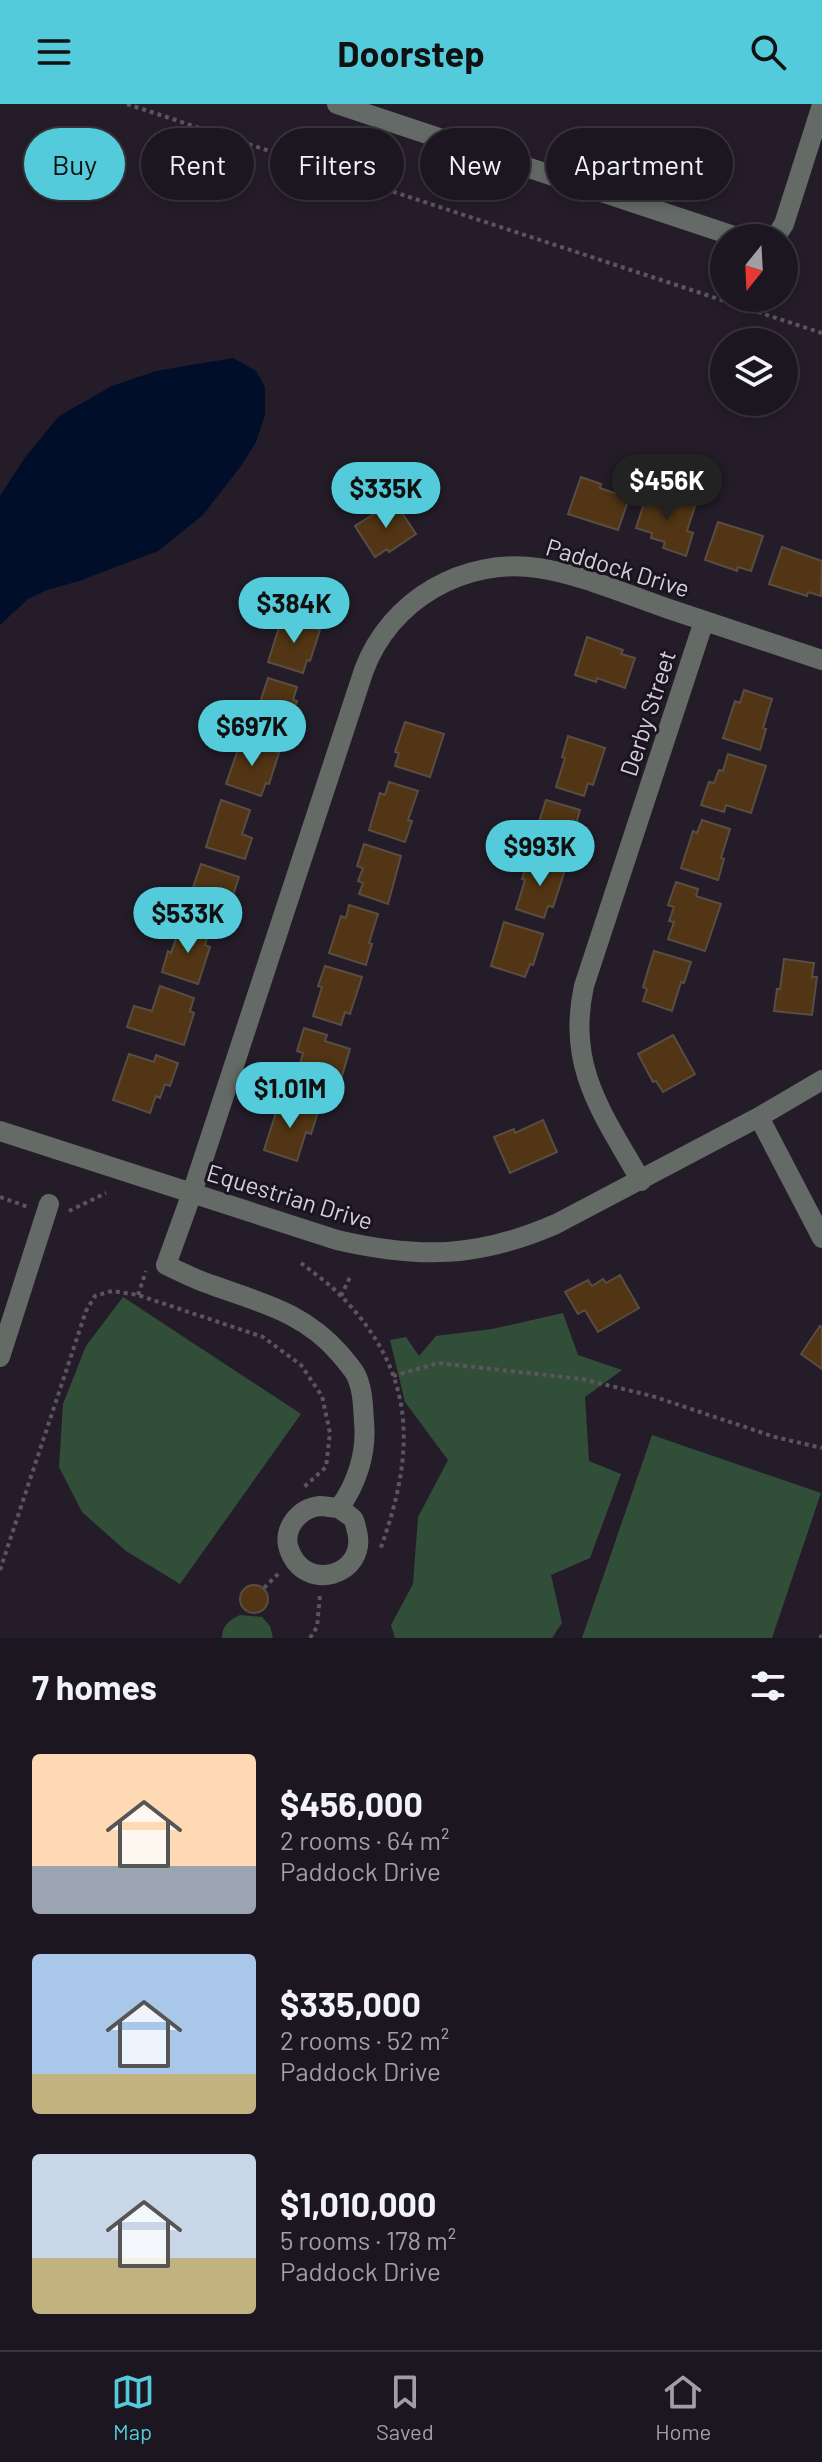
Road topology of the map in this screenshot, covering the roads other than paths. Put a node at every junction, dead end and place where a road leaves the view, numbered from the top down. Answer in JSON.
{"nodes":[{"id":1,"x":337,"y":104,"type":"edge"},
{"id":2,"x":822,"y":105,"type":"edge"},
{"id":3,"x":784,"y":224,"type":"edge"},
{"id":4,"x":710,"y":228,"type":"edge"},
{"id":5,"x":704,"y":621,"type":"junction"},
{"id":6,"x":822,"y":660,"type":"edge"},
{"id":7,"x":822,"y":1080,"type":"edge"},
{"id":8,"x":759,"y":1117,"type":"junction"},
{"id":9,"x":0,"y":1131,"type":"edge"},
{"id":10,"x":641,"y":1181,"type":"junction"},
{"id":11,"x":192,"y":1193,"type":"junction"},
{"id":12,"x":48,"y":1209,"type":"road end"},
{"id":13,"x":822,"y":1238,"type":"edge"},
{"id":14,"x":0,"y":1357,"type":"edge"},
{"id":15,"x":339,"y":1508,"type":"junction"}],
"edges":[{"from":1,"to":4,"type":"street"},
{"from":2,"to":3,"type":"street"},
{"from":5,"to":6,"type":"street","name":"Paddock Drive"},
{"from":5,"to":10,"type":"street","name":"Derby Street"},
{"from":5,"to":11,"type":"street","name":"Paddock Drive"},
{"from":7,"to":8,"type":"street","name":"Equestrian Drive"},
{"from":8,"to":10,"type":"street","name":"Equestrian Drive"},
{"from":8,"to":13,"type":"street"},
{"from":9,"to":11,"type":"street","name":"Equestrian Drive"},
{"from":10,"to":11,"type":"street","name":"Equestrian Drive"},
{"from":11,"to":15,"type":"street","name":"Paddock Drive"},
{"from":12,"to":14,"type":"street"},
{"from":15,"to":15,"type":"street"}]}
